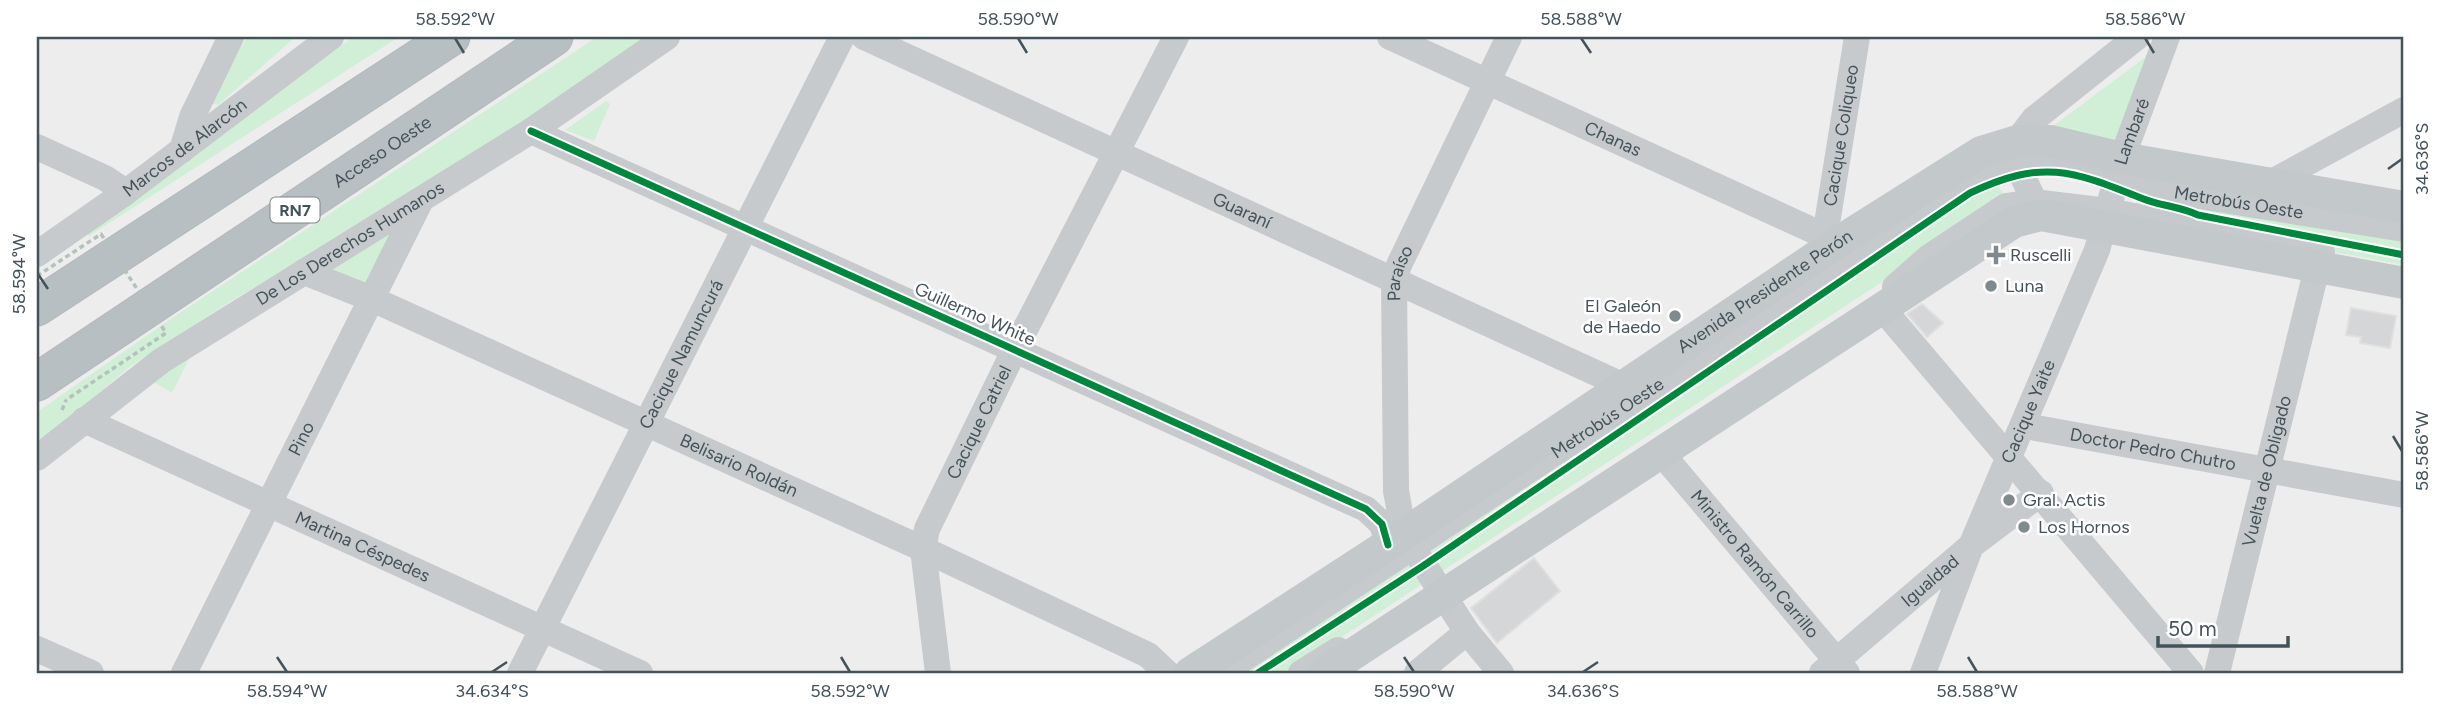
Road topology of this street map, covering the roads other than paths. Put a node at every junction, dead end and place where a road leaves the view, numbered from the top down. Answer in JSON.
{"nodes":[{"id":1,"x":231,"y":37,"type":"edge"},
{"id":2,"x":328,"y":37,"type":"edge"},
{"id":3,"x":451,"y":37,"type":"edge"},
{"id":4,"x":554,"y":37,"type":"edge"},
{"id":5,"x":667,"y":37,"type":"edge"},
{"id":6,"x":842,"y":37,"type":"edge"},
{"id":7,"x":864,"y":37,"type":"edge"},
{"id":8,"x":1176,"y":37,"type":"edge"},
{"id":9,"x":1390,"y":37,"type":"edge"},
{"id":10,"x":1509,"y":37,"type":"edge"},
{"id":11,"x":1857,"y":37,"type":"edge"},
{"id":12,"x":2137,"y":37,"type":"edge"},
{"id":13,"x":2161,"y":38,"type":"edge"},
{"id":14,"x":1487,"y":81,"type":"junction"},
{"id":15,"x":2404,"y":110,"type":"edge"},
{"id":16,"x":531,"y":131,"type":"junction"},
{"id":17,"x":37,"y":147,"type":"edge"},
{"id":18,"x":182,"y":150,"type":"junction"},
{"id":19,"x":2018,"y":150,"type":"junction"},
{"id":20,"x":1117,"y":155,"type":"junction"},
{"id":21,"x":2120,"y":167,"type":"junction"},
{"id":22,"x":2270,"y":183,"type":"junction"},
{"id":23,"x":126,"y":192,"type":"junction"},
{"id":24,"x":420,"y":202,"type":"junction"},
{"id":25,"x":2404,"y":207,"type":"edge"},
{"id":26,"x":2037,"y":209,"type":"junction"},
{"id":27,"x":2106,"y":220,"type":"junction"},
{"id":28,"x":745,"y":228,"type":"junction"},
{"id":29,"x":2404,"y":229,"type":"edge"},
{"id":30,"x":1828,"y":241,"type":"junction"},
{"id":31,"x":37,"y":254,"type":"edge"},
{"id":32,"x":2404,"y":267,"type":"edge"},
{"id":33,"x":2317,"y":268,"type":"junction"},
{"id":34,"x":304,"y":272,"type":"junction"},
{"id":35,"x":1394,"y":281,"type":"junction"},
{"id":36,"x":2404,"y":283,"type":"edge"},
{"id":37,"x":372,"y":299,"type":"junction"},
{"id":38,"x":37,"y":307,"type":"edge"},
{"id":39,"x":1882,"y":308,"type":"junction"},
{"id":40,"x":1015,"y":349,"type":"junction"},
{"id":41,"x":1622,"y":385,"type":"junction"},
{"id":42,"x":51,"y":391,"type":"edge"},
{"id":43,"x":84,"y":420,"type":"junction"},
{"id":44,"x":645,"y":423,"type":"junction"},
{"id":45,"x":2025,"y":426,"type":"junction"},
{"id":46,"x":1662,"y":454,"type":"junction"},
{"id":47,"x":2010,"y":457,"type":"junction"},
{"id":48,"x":37,"y":458,"type":"edge"},
{"id":49,"x":2269,"y":468,"type":"junction"},
{"id":50,"x":1396,"y":491,"type":"junction"},
{"id":51,"x":2041,"y":492,"type":"junction"},
{"id":52,"x":2404,"y":495,"type":"edge"},
{"id":53,"x":269,"y":503,"type":"junction"},
{"id":54,"x":1366,"y":509,"type":"junction"},
{"id":55,"x":1401,"y":543,"type":"junction"},
{"id":56,"x":1971,"y":546,"type":"junction"},
{"id":57,"x":923,"y":549,"type":"junction"},
{"id":58,"x":1440,"y":591,"type":"junction"},
{"id":59,"x":543,"y":628,"type":"junction"},
{"id":60,"x":1467,"y":632,"type":"junction"},
{"id":61,"x":37,"y":649,"type":"edge"},
{"id":62,"x":1836,"y":669,"type":"edge"},
{"id":63,"x":91,"y":673,"type":"edge"},
{"id":64,"x":184,"y":673,"type":"edge"},
{"id":65,"x":520,"y":673,"type":"edge"},
{"id":66,"x":640,"y":673,"type":"edge"},
{"id":67,"x":938,"y":673,"type":"edge"},
{"id":68,"x":1167,"y":673,"type":"edge"},
{"id":69,"x":1190,"y":673,"type":"edge"},
{"id":70,"x":1222,"y":673,"type":"edge"},
{"id":71,"x":1301,"y":673,"type":"edge"},
{"id":72,"x":1324,"y":673,"type":"edge"},
{"id":73,"x":1417,"y":673,"type":"edge"},
{"id":74,"x":1501,"y":673,"type":"edge"},
{"id":75,"x":1923,"y":673,"type":"edge"},
{"id":76,"x":2191,"y":673,"type":"edge"},
{"id":77,"x":2217,"y":673,"type":"edge"}],
"edges":[{"from":1,"to":18,"type":"street"},
{"from":2,"to":18,"type":"street","name":"Marcos de Alarcón"},
{"from":3,"to":38,"type":"highway"},
{"from":4,"to":42,"type":"highway","name":"Acceso Oeste","number":"RN7"},
{"from":5,"to":16,"type":"street","name":"De Los Derechos Humanos"},
{"from":6,"to":28,"type":"street","name":"Cacique Namuncurá"},
{"from":7,"to":20,"type":"street","name":"Guaraní"},
{"from":8,"to":20,"type":"street","name":"Cacique Catriel"},
{"from":9,"to":14,"type":"street","name":"Chanas"},
{"from":10,"to":14,"type":"street","name":"Paraíso"},
{"from":11,"to":30,"type":"street","name":"Cacique Coliqueo"},
{"from":12,"to":19,"type":"street"},
{"from":13,"to":21,"type":"street","name":"Lambaré"},
{"from":14,"to":30,"type":"street","name":"Chanas"},
{"from":14,"to":35,"type":"street","name":"Paraíso"},
{"from":15,"to":22,"type":"street"},
{"from":16,"to":24,"type":"street","name":"De Los Derechos Humanos"},
{"from":16,"to":28,"type":"street","name":"Guillermo White"},
{"from":17,"to":23,"type":"street"},
{"from":18,"to":23,"type":"street","name":"Marcos de Alarcón"},
{"from":19,"to":21,"type":"main road","name":"Avenida Presidente Perón"},
{"from":19,"to":26,"type":"street"},
{"from":19,"to":30,"type":"main road","name":"Avenida Presidente Perón"},
{"from":19,"to":55,"type":"street","name":"Metrobús Oeste"},
{"from":20,"to":35,"type":"street","name":"Guaraní"},
{"from":20,"to":40,"type":"street","name":"Cacique Catriel"},
{"from":21,"to":22,"type":"main road","name":"Avenida Presidente Perón"},
{"from":21,"to":27,"type":"street","name":"Lambaré"},
{"from":21,"to":29,"type":"street","name":"Metrobús Oeste"},
{"from":22,"to":25,"type":"main road","name":"Avenida Presidente Perón"},
{"from":23,"to":31,"type":"street","name":"Marcos de Alarcón"},
{"from":24,"to":34,"type":"street","name":"De Los Derechos Humanos"},
{"from":24,"to":37,"type":"street","name":"Pino"},
{"from":26,"to":27,"type":"main road"},
{"from":26,"to":39,"type":"main road"},
{"from":26,"to":58,"type":"street"},
{"from":27,"to":32,"type":"street","name":"Metrobús Oeste"},
{"from":27,"to":33,"type":"main road"},
{"from":27,"to":45,"type":"street","name":"Cacique Yaite"},
{"from":28,"to":40,"type":"street","name":"Guillermo White"},
{"from":28,"to":44,"type":"street","name":"Cacique Namuncurá"},
{"from":30,"to":41,"type":"main road","name":"Avenida Presidente Perón"},
{"from":33,"to":36,"type":"main road"},
{"from":33,"to":49,"type":"street","name":"Vuelta de Obligado"},
{"from":34,"to":37,"type":"street","name":"Belisario Roldán"},
{"from":34,"to":43,"type":"street","name":"De Los Derechos Humanos"},
{"from":35,"to":41,"type":"street","name":"Guaraní"},
{"from":35,"to":50,"type":"street","name":"Paraíso"},
{"from":37,"to":44,"type":"street","name":"Belisario Roldán"},
{"from":37,"to":53,"type":"street","name":"Pino"},
{"from":39,"to":46,"type":"main road"},
{"from":39,"to":47,"type":"street"},
{"from":40,"to":54,"type":"street","name":"Guillermo White"},
{"from":40,"to":57,"type":"street","name":"Cacique Catriel"},
{"from":41,"to":55,"type":"main road","name":"Avenida Presidente Perón"},
{"from":43,"to":48,"type":"street","name":"De Los Derechos Humanos"},
{"from":43,"to":53,"type":"street","name":"Martina Céspedes"},
{"from":44,"to":57,"type":"street","name":"Belisario Roldán"},
{"from":44,"to":59,"type":"street","name":"Cacique Namuncurá"},
{"from":45,"to":47,"type":"street","name":"Cacique Yaite"},
{"from":45,"to":49,"type":"street","name":"Doctor Pedro Chutro"},
{"from":46,"to":58,"type":"main road"},
{"from":46,"to":62,"type":"street","name":"Ministro Ramón Carrillo"},
{"from":47,"to":51,"type":"street"},
{"from":47,"to":56,"type":"street","name":"Cacique Yaite"},
{"from":49,"to":52,"type":"street","name":"Doctor Pedro Chutro"},
{"from":49,"to":77,"type":"street","name":"Vuelta de Obligado"},
{"from":50,"to":54,"type":"street"},
{"from":50,"to":55,"type":"street","name":"Paraíso"},
{"from":51,"to":56,"type":"street","name":"Igualdad"},
{"from":51,"to":76,"type":"street"},
{"from":53,"to":59,"type":"street","name":"Martina Céspedes"},
{"from":53,"to":64,"type":"street","name":"Pino"},
{"from":54,"to":55,"type":"street"},
{"from":55,"to":58,"type":"street"},
{"from":55,"to":69,"type":"main road","name":"Avenida Presidente Perón"},
{"from":55,"to":70,"type":"street","name":"Metrobús Oeste"},
{"from":56,"to":62,"type":"street","name":"Igualdad"},
{"from":56,"to":75,"type":"street","name":"Cacique Yaite"},
{"from":57,"to":67,"type":"street","name":"Cacique Catriel"},
{"from":57,"to":68,"type":"street","name":"Belisario Roldán"},
{"from":58,"to":60,"type":"street"},
{"from":58,"to":71,"type":"street"},
{"from":58,"to":72,"type":"main road"},
{"from":59,"to":65,"type":"street","name":"Cacique Namuncurá"},
{"from":59,"to":66,"type":"street","name":"Martina Céspedes"},
{"from":60,"to":73,"type":"street"},
{"from":60,"to":74,"type":"street"},
{"from":61,"to":63,"type":"street"}]}
